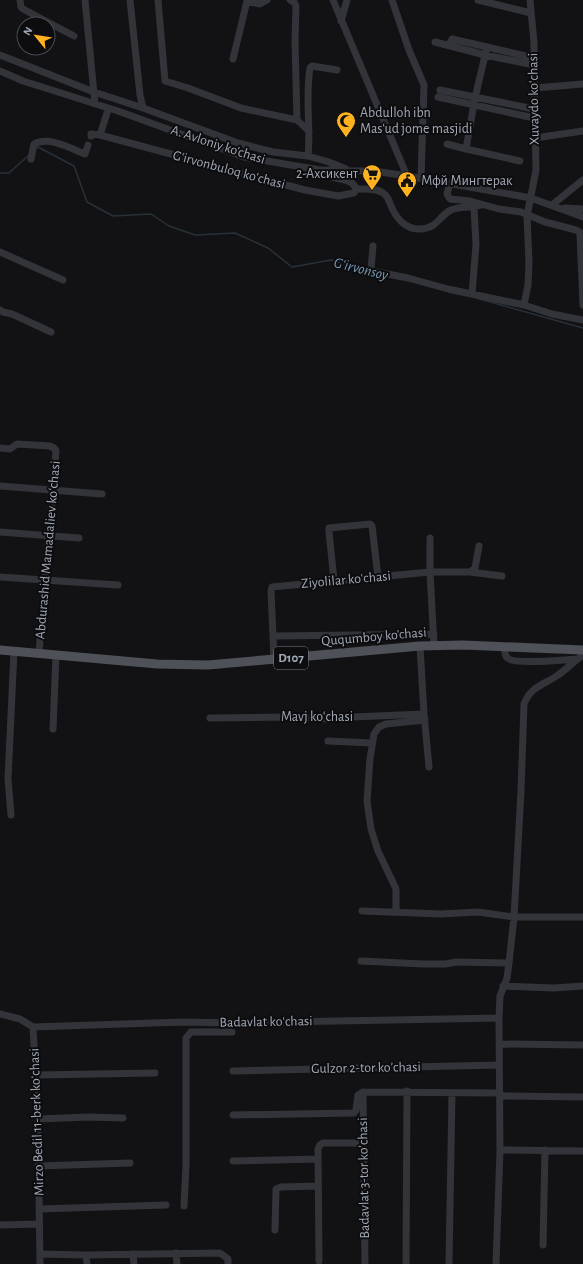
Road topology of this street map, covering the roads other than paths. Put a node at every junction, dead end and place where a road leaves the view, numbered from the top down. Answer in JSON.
{"nodes":[{"id":1,"x":20,"y":0,"type":"edge"},
{"id":2,"x":85,"y":0,"type":"edge"},
{"id":3,"x":130,"y":0,"type":"edge"},
{"id":4,"x":158,"y":0,"type":"edge"},
{"id":5,"x":246,"y":0,"type":"edge"},
{"id":6,"x":267,"y":0,"type":"edge"},
{"id":7,"x":290,"y":0,"type":"edge"},
{"id":8,"x":333,"y":0,"type":"edge"},
{"id":9,"x":347,"y":0,"type":"edge"},
{"id":10,"x":392,"y":0,"type":"edge"},
{"id":11,"x":478,"y":0,"type":"edge"},
{"id":12,"x":530,"y":0,"type":"edge"},
{"id":13,"x":531,"y":13,"type":"junction"},
{"id":14,"x":341,"y":21,"type":"junction"},
{"id":15,"x":74,"y":36,"type":"dead end"},
{"id":16,"x":435,"y":42,"type":"dead end"},
{"id":17,"x":486,"y":51,"type":"junction"},
{"id":18,"x":0,"y":55,"type":"edge"},
{"id":19,"x":233,"y":59,"type":"dead end"},
{"id":20,"x":534,"y":62,"type":"junction"},
{"id":21,"x":337,"y":70,"type":"dead end"},
{"id":22,"x":0,"y":71,"type":"edge"},
{"id":23,"x":583,"y":84,"type":"edge"},
{"id":24,"x":535,"y":88,"type":"junction"},
{"id":25,"x":440,"y":90,"type":"dead end"},
{"id":26,"x":94,"y":92,"type":"junction"},
{"id":27,"x":438,"y":97,"type":"dead end"},
{"id":28,"x":476,"y":98,"type":"junction"},
{"id":29,"x":94,"y":104,"type":"junction"},
{"id":30,"x":474,"y":106,"type":"junction"},
{"id":31,"x":143,"y":108,"type":"junction"},
{"id":32,"x":534,"y":109,"type":"junction"},
{"id":33,"x":107,"y":113,"type":"dead end"},
{"id":34,"x":534,"y":118,"type":"junction"},
{"id":35,"x":296,"y":120,"type":"junction"},
{"id":36,"x":309,"y":131,"type":"junction"},
{"id":37,"x":583,"y":131,"type":"edge"},
{"id":38,"x":100,"y":135,"type":"junction"},
{"id":39,"x":91,"y":136,"type":"dead end"},
{"id":40,"x":535,"y":138,"type":"junction"},
{"id":41,"x":447,"y":144,"type":"dead end"},
{"id":42,"x":88,"y":145,"type":"dead end"},
{"id":43,"x":466,"y":149,"type":"junction"},
{"id":44,"x":308,"y":156,"type":"junction"},
{"id":45,"x":31,"y":159,"type":"dead end"},
{"id":46,"x":520,"y":161,"type":"dead end"},
{"id":47,"x":328,"y":170,"type":"junction"},
{"id":48,"x":348,"y":170,"type":"junction"},
{"id":49,"x":407,"y":176,"type":"junction"},
{"id":50,"x":421,"y":178,"type":"junction"},
{"id":51,"x":583,"y":180,"type":"edge"},
{"id":52,"x":450,"y":184,"type":"junction"},
{"id":53,"x":356,"y":189,"type":"junction"},
{"id":54,"x":531,"y":198,"type":"junction"},
{"id":55,"x":484,"y":205,"type":"junction"},
{"id":56,"x":552,"y":205,"type":"junction"},
{"id":57,"x":474,"y":207,"type":"junction"},
{"id":58,"x":560,"y":208,"type":"junction"},
{"id":59,"x":583,"y":209,"type":"edge"},
{"id":60,"x":527,"y":216,"type":"junction"},
{"id":61,"x":583,"y":217,"type":"edge"},
{"id":62,"x":582,"y":234,"type":"edge"},
{"id":63,"x":373,"y":246,"type":"dead end"},
{"id":64,"x":0,"y":252,"type":"edge"},
{"id":65,"x":62,"y":280,"type":"dead end"},
{"id":66,"x":472,"y":294,"type":"junction"},
{"id":67,"x":583,"y":304,"type":"edge"},
{"id":68,"x":524,"y":305,"type":"junction"},
{"id":69,"x":0,"y":310,"type":"edge"},
{"id":70,"x":583,"y":320,"type":"edge"},
{"id":71,"x":51,"y":332,"type":"dead end"},
{"id":72,"x":0,"y":448,"type":"edge"},
{"id":73,"x":0,"y":486,"type":"edge"},
{"id":74,"x":52,"y":490,"type":"junction"},
{"id":75,"x":102,"y":494,"type":"dead end"},
{"id":76,"x":0,"y":532,"type":"edge"},
{"id":77,"x":48,"y":536,"type":"junction"},
{"id":78,"x":79,"y":538,"type":"dead end"},
{"id":79,"x":430,"y":538,"type":"dead end"},
{"id":80,"x":479,"y":546,"type":"dead end"},
{"id":81,"x":430,"y":572,"type":"junction"},
{"id":82,"x":470,"y":572,"type":"junction"},
{"id":83,"x":502,"y":576,"type":"dead end"},
{"id":84,"x":0,"y":577,"type":"edge"},
{"id":85,"x":378,"y":577,"type":"junction"},
{"id":86,"x":45,"y":580,"type":"junction"},
{"id":87,"x":334,"y":580,"type":"junction"},
{"id":88,"x":118,"y":586,"type":"dead end"},
{"id":89,"x":434,"y":634,"type":"junction"},
{"id":90,"x":273,"y":636,"type":"junction"},
{"id":91,"x":420,"y":646,"type":"junction"},
{"id":92,"x":434,"y":646,"type":"junction"},
{"id":93,"x":505,"y":647,"type":"junction"},
{"id":94,"x":0,"y":650,"type":"edge"},
{"id":95,"x":583,"y":650,"type":"edge"},
{"id":96,"x":14,"y":651,"type":"junction"},
{"id":97,"x":39,"y":653,"type":"junction"},
{"id":98,"x":56,"y":655,"type":"junction"},
{"id":99,"x":580,"y":657,"type":"edge"},
{"id":100,"x":274,"y":660,"type":"junction"},
{"id":101,"x":424,"y":717,"type":"junction"},
{"id":102,"x":210,"y":718,"type":"dead end"},
{"id":103,"x":53,"y":729,"type":"dead end"},
{"id":104,"x":328,"y":741,"type":"dead end"},
{"id":105,"x":372,"y":743,"type":"junction"},
{"id":106,"x":429,"y":767,"type":"dead end"},
{"id":107,"x":11,"y":815,"type":"dead end"},
{"id":108,"x":362,"y":911,"type":"dead end"},
{"id":109,"x":396,"y":912,"type":"junction"},
{"id":110,"x":583,"y":916,"type":"edge"},
{"id":111,"x":514,"y":917,"type":"junction"},
{"id":112,"x":361,"y":961,"type":"dead end"},
{"id":113,"x":509,"y":963,"type":"junction"},
{"id":114,"x":503,"y":986,"type":"junction"},
{"id":115,"x":583,"y":986,"type":"edge"},
{"id":116,"x":0,"y":1014,"type":"edge"},
{"id":117,"x":499,"y":1018,"type":"junction"},
{"id":118,"x":33,"y":1027,"type":"junction"},
{"id":119,"x":232,"y":1032,"type":"dead end"},
{"id":120,"x":499,"y":1044,"type":"junction"},
{"id":121,"x":583,"y":1045,"type":"edge"},
{"id":122,"x":499,"y":1065,"type":"junction"},
{"id":123,"x":233,"y":1071,"type":"dead end"},
{"id":124,"x":155,"y":1073,"type":"dead end"},
{"id":125,"x":36,"y":1075,"type":"junction"},
{"id":126,"x":407,"y":1091,"type":"junction"},
{"id":127,"x":363,"y":1092,"type":"junction"},
{"id":128,"x":452,"y":1093,"type":"junction"},
{"id":129,"x":499,"y":1093,"type":"junction"},
{"id":130,"x":583,"y":1097,"type":"edge"},
{"id":131,"x":233,"y":1115,"type":"dead end"},
{"id":132,"x":123,"y":1118,"type":"dead end"},
{"id":133,"x":38,"y":1120,"type":"junction"},
{"id":134,"x":363,"y":1143,"type":"junction"},
{"id":135,"x":500,"y":1150,"type":"junction"},
{"id":136,"x":545,"y":1150,"type":"junction"},
{"id":137,"x":583,"y":1151,"type":"edge"},
{"id":138,"x":318,"y":1159,"type":"junction"},
{"id":139,"x":233,"y":1161,"type":"dead end"},
{"id":140,"x":130,"y":1163,"type":"dead end"},
{"id":141,"x":38,"y":1166,"type":"junction"},
{"id":142,"x":318,"y":1186,"type":"junction"},
{"id":143,"x":166,"y":1205,"type":"dead end"},
{"id":144,"x":184,"y":1206,"type":"dead end"},
{"id":145,"x":40,"y":1209,"type":"junction"},
{"id":146,"x":39,"y":1224,"type":"junction"},
{"id":147,"x":0,"y":1225,"type":"edge"},
{"id":148,"x":275,"y":1230,"type":"dead end"},
{"id":149,"x":543,"y":1245,"type":"dead end"},
{"id":150,"x":176,"y":1253,"type":"junction"},
{"id":151,"x":40,"y":1254,"type":"junction"},
{"id":152,"x":133,"y":1254,"type":"junction"},
{"id":153,"x":86,"y":1256,"type":"junction"},
{"id":154,"x":319,"y":1261,"type":"dead end"},
{"id":155,"x":40,"y":1264,"type":"edge"},
{"id":156,"x":87,"y":1264,"type":"edge"},
{"id":157,"x":134,"y":1264,"type":"edge"},
{"id":158,"x":177,"y":1264,"type":"edge"},
{"id":159,"x":228,"y":1264,"type":"edge"},
{"id":160,"x":365,"y":1264,"type":"edge"},
{"id":161,"x":406,"y":1264,"type":"edge"},
{"id":162,"x":449,"y":1264,"type":"edge"},
{"id":163,"x":496,"y":1264,"type":"edge"}],
"edges":[{"from":1,"to":15,"type":"street"},
{"from":2,"to":26,"type":"street"},
{"from":3,"to":31,"type":"street"},
{"from":4,"to":35,"type":"street"},
{"from":5,"to":6,"type":"street"},
{"from":5,"to":19,"type":"street"},
{"from":7,"to":35,"type":"street"},
{"from":8,"to":14,"type":"street"},
{"from":9,"to":14,"type":"street"},
{"from":10,"to":50,"type":"street"},
{"from":11,"to":13,"type":"street"},
{"from":12,"to":13,"type":"street","name":"Xuvaydo koʻchasi"},
{"from":13,"to":20,"type":"street","name":"Xuvaydo koʻchasi"},
{"from":14,"to":49,"type":"street"},
{"from":16,"to":17,"type":"street"},
{"from":17,"to":20,"type":"street"},
{"from":17,"to":28,"type":"street"},
{"from":18,"to":26,"type":"street"},
{"from":20,"to":24,"type":"street","name":"Xuvaydo koʻchasi"},
{"from":21,"to":36,"type":"street"},
{"from":22,"to":29,"type":"street","name":"A. Avloniy ko‘chasi"},
{"from":23,"to":24,"type":"street"},
{"from":24,"to":32,"type":"street","name":"Xuvaydo koʻchasi"},
{"from":25,"to":28,"type":"street"},
{"from":26,"to":29,"type":"street"},
{"from":26,"to":31,"type":"street"},
{"from":27,"to":30,"type":"street"},
{"from":28,"to":30,"type":"street"},
{"from":28,"to":32,"type":"street"},
{"from":29,"to":47,"type":"street","name":"A. Avloniy ko‘chasi"},
{"from":30,"to":34,"type":"street"},
{"from":30,"to":43,"type":"street"},
{"from":31,"to":44,"type":"street"},
{"from":32,"to":34,"type":"street","name":"Xuvaydo koʻchasi"},
{"from":33,"to":38,"type":"street"},
{"from":34,"to":40,"type":"street","name":"Xuvaydo koʻchasi"},
{"from":35,"to":36,"type":"street"},
{"from":36,"to":44,"type":"street"},
{"from":37,"to":40,"type":"street"},
{"from":38,"to":39,"type":"street","name":"Gʻirvonbuloq koʻchasi"},
{"from":38,"to":53,"type":"street","name":"Gʻirvonbuloq koʻchasi"},
{"from":40,"to":54,"type":"street","name":"Xuvaydo koʻchasi"},
{"from":41,"to":43,"type":"street"},
{"from":42,"to":45,"type":"street"},
{"from":43,"to":46,"type":"street"},
{"from":44,"to":48,"type":"street"},
{"from":47,"to":48,"type":"street","name":"A. Avloniy ko‘chasi"},
{"from":47,"to":53,"type":"street","name":"Gʻirvonbuloq koʻchasi"},
{"from":48,"to":49,"type":"street","name":"A. Avloniy ko‘chasi"},
{"from":49,"to":50,"type":"street","name":"A. Avloniy ko‘chasi"},
{"from":50,"to":52,"type":"street","name":"A. Avloniy ko‘chasi"},
{"from":51,"to":56,"type":"street"},
{"from":52,"to":54,"type":"street","name":"A. Avloniy ko‘chasi"},
{"from":52,"to":55,"type":"street","name":"Gʻirvonbuloq koʻchasi"},
{"from":53,"to":57,"type":"street","name":"Gʻirvonbuloq koʻchasi"},
{"from":54,"to":56,"type":"street","name":"A. Avloniy ko‘chasi"},
{"from":54,"to":60,"type":"street"},
{"from":55,"to":57,"type":"street","name":"Gʻirvonbuloq koʻchasi"},
{"from":55,"to":60,"type":"street","name":"Gʻirvonbuloq koʻchasi"},
{"from":56,"to":58,"type":"street","name":"A. Avloniy ko‘chasi"},
{"from":57,"to":66,"type":"street"},
{"from":58,"to":59,"type":"street"},
{"from":58,"to":61,"type":"street","name":"A. Avloniy ko‘chasi"},
{"from":60,"to":62,"type":"street","name":"Gʻirvonbuloq koʻchasi"},
{"from":60,"to":68,"type":"street"},
{"from":62,"to":67,"type":"street","name":"Gʻirvonbuloq koʻchasi"},
{"from":63,"to":66,"type":"street"},
{"from":64,"to":65,"type":"street"},
{"from":66,"to":68,"type":"street"},
{"from":68,"to":70,"type":"street"},
{"from":69,"to":71,"type":"street"},
{"from":72,"to":74,"type":"street","name":"Abdurashid Mamadaliev koʻchasi"},
{"from":73,"to":74,"type":"street"},
{"from":74,"to":75,"type":"street"},
{"from":74,"to":77,"type":"street","name":"Abdurashid Mamadaliev koʻchasi"},
{"from":76,"to":77,"type":"street"},
{"from":77,"to":78,"type":"street"},
{"from":77,"to":86,"type":"street","name":"Abdurashid Mamadaliev koʻchasi"},
{"from":79,"to":81,"type":"street"},
{"from":80,"to":82,"type":"street"},
{"from":81,"to":82,"type":"street","name":"Ziyolilar koʻchasi"},
{"from":81,"to":85,"type":"street","name":"Ziyolilar koʻchasi"},
{"from":81,"to":89,"type":"street"},
{"from":82,"to":83,"type":"street","name":"Ziyolilar koʻchasi"},
{"from":84,"to":86,"type":"street"},
{"from":85,"to":87,"type":"street","name":"Ziyolilar koʻchasi"},
{"from":85,"to":87,"type":"street"},
{"from":86,"to":88,"type":"street"},
{"from":86,"to":97,"type":"street","name":"Abdurashid Mamadaliev koʻchasi"},
{"from":87,"to":90,"type":"street","name":"Ziyolilar koʻchasi"},
{"from":89,"to":90,"type":"street"},
{"from":89,"to":92,"type":"street"},
{"from":90,"to":100,"type":"street"},
{"from":91,"to":92,"type":"main road","name":"Ququmboy ko'chasi","number":"D107"},
{"from":91,"to":100,"type":"main road","name":"Ququmboy ko'chasi","number":"D107"},
{"from":91,"to":101,"type":"street"},
{"from":92,"to":93,"type":"main road","name":"Ququmboy ko'chasi","number":"D107"},
{"from":93,"to":95,"type":"main road","name":"Ququmboy ko'chasi","number":"D107"},
{"from":93,"to":99,"type":"street"},
{"from":94,"to":96,"type":"main road","name":"Ququmboy ko'chasi","number":"D107"},
{"from":96,"to":97,"type":"main road","name":"Ququmboy ko'chasi","number":"D107"},
{"from":96,"to":107,"type":"street"},
{"from":97,"to":98,"type":"main road","name":"Ququmboy ko'chasi","number":"D107"},
{"from":98,"to":100,"type":"main road","name":"Ququmboy ko'chasi","number":"D107"},
{"from":98,"to":103,"type":"street"},
{"from":99,"to":111,"type":"street"},
{"from":101,"to":102,"type":"street","name":"Mavj koʻchasi"},
{"from":101,"to":105,"type":"street"},
{"from":101,"to":106,"type":"street"},
{"from":104,"to":105,"type":"street","name":"Mavj koʻchasi"},
{"from":105,"to":109,"type":"street"},
{"from":108,"to":109,"type":"street"},
{"from":109,"to":111,"type":"street"},
{"from":110,"to":111,"type":"street"},
{"from":111,"to":113,"type":"street"},
{"from":112,"to":113,"type":"street"},
{"from":113,"to":114,"type":"street"},
{"from":114,"to":115,"type":"street"},
{"from":114,"to":117,"type":"street"},
{"from":116,"to":118,"type":"street"},
{"from":117,"to":118,"type":"street","name":"Badavlat koʻchasi"},
{"from":117,"to":120,"type":"street"},
{"from":118,"to":125,"type":"street","name":"Mirzo Bedil 11-berk koʻchasi"},
{"from":119,"to":144,"type":"street"},
{"from":120,"to":121,"type":"street"},
{"from":120,"to":122,"type":"street"},
{"from":122,"to":123,"type":"street","name":"Gulzor 2-tor koʼchasi"},
{"from":122,"to":129,"type":"street"},
{"from":124,"to":125,"type":"street"},
{"from":125,"to":133,"type":"street","name":"Mirzo Bedil 11-berk koʻchasi"},
{"from":126,"to":127,"type":"street"},
{"from":126,"to":128,"type":"street"},
{"from":126,"to":161,"type":"street"},
{"from":127,"to":131,"type":"street"},
{"from":127,"to":134,"type":"street","name":"Badavlat 3-tor koʼchasi"},
{"from":128,"to":129,"type":"street"},
{"from":128,"to":162,"type":"street"},
{"from":129,"to":130,"type":"street"},
{"from":129,"to":135,"type":"street"},
{"from":132,"to":133,"type":"street"},
{"from":133,"to":141,"type":"street","name":"Mirzo Bedil 11-berk koʻchasi"},
{"from":134,"to":138,"type":"street"},
{"from":134,"to":160,"type":"street","name":"Badavlat 3-tor koʼchasi"},
{"from":135,"to":136,"type":"street"},
{"from":135,"to":163,"type":"street"},
{"from":136,"to":137,"type":"street"},
{"from":136,"to":149,"type":"street"},
{"from":138,"to":139,"type":"street"},
{"from":138,"to":142,"type":"street"},
{"from":140,"to":141,"type":"street"},
{"from":141,"to":145,"type":"street","name":"Mirzo Bedil 11-berk koʻchasi"},
{"from":142,"to":148,"type":"street"},
{"from":142,"to":154,"type":"street"},
{"from":143,"to":145,"type":"street"},
{"from":145,"to":146,"type":"street","name":"Mirzo Bedil 11-berk koʻchasi"},
{"from":146,"to":147,"type":"street"},
{"from":146,"to":151,"type":"street","name":"Mirzo Bedil 11-berk koʻchasi"},
{"from":150,"to":152,"type":"street"},
{"from":150,"to":158,"type":"street"},
{"from":150,"to":159,"type":"street"},
{"from":151,"to":153,"type":"street"},
{"from":151,"to":155,"type":"street","name":"Mirzo Bedil 11-berk koʻchasi"},
{"from":152,"to":153,"type":"street"},
{"from":152,"to":157,"type":"street"},
{"from":153,"to":156,"type":"street"}]}
